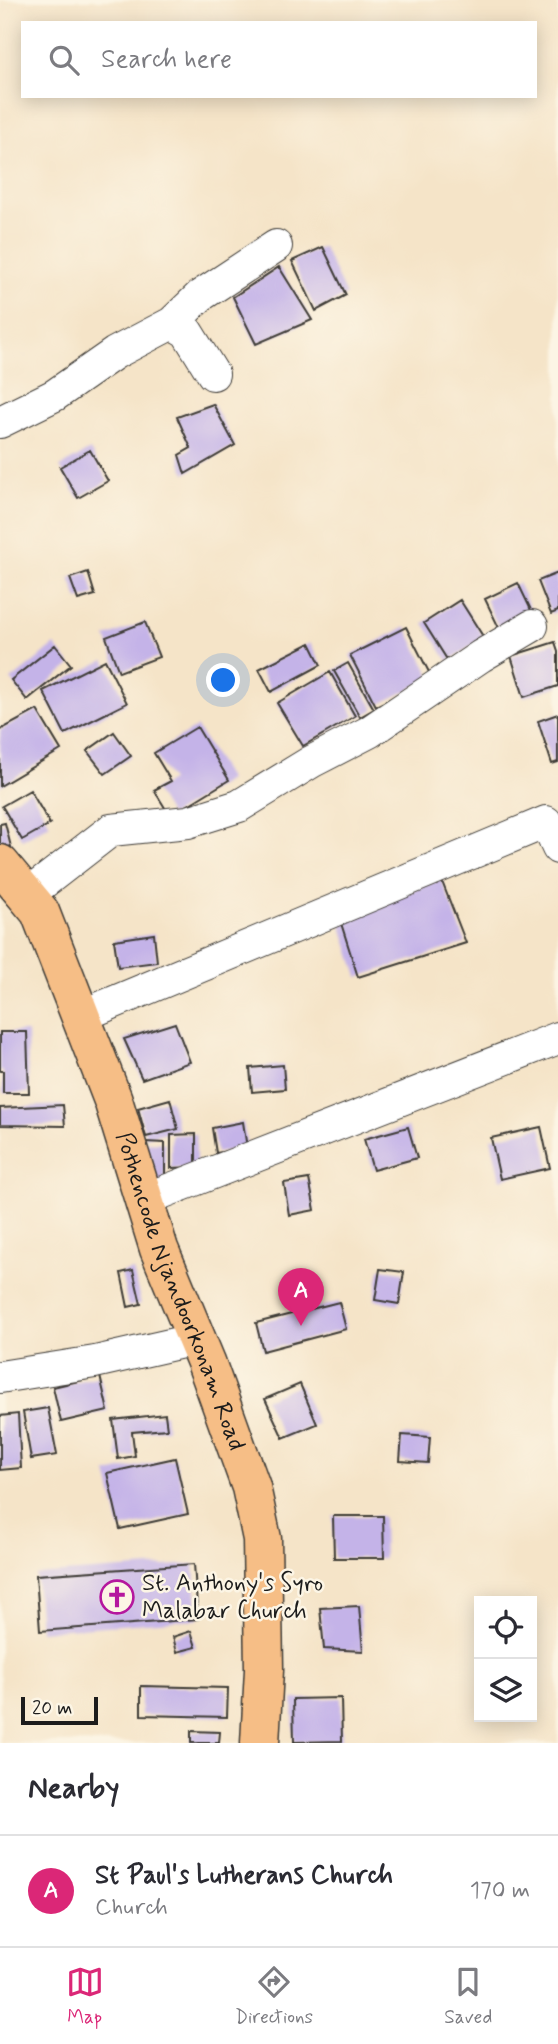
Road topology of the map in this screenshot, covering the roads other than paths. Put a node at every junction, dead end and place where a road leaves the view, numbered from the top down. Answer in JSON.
{"nodes":[{"id":1,"x":276,"y":246,"type":"dead end"},
{"id":2,"x":172,"y":323,"type":"junction"},
{"id":3,"x":213,"y":374,"type":"dead end"},
{"id":4,"x":0,"y":422,"type":"edge"},
{"id":5,"x":532,"y":626,"type":"dead end"},
{"id":6,"x":558,"y":848,"type":"edge"},
{"id":7,"x":0,"y":864,"type":"edge"},
{"id":8,"x":26,"y":896,"type":"junction"},
{"id":9,"x":80,"y":1016,"type":"junction"},
{"id":10,"x":558,"y":1038,"type":"edge"},
{"id":11,"x":143,"y":1200,"type":"junction"},
{"id":12,"x":196,"y":1339,"type":"junction"},
{"id":13,"x":0,"y":1377,"type":"edge"},
{"id":14,"x":260,"y":1743,"type":"edge"}],
"edges":[{"from":1,"to":2,"type":"street"},
{"from":2,"to":3,"type":"street"},
{"from":2,"to":4,"type":"street"},
{"from":5,"to":8,"type":"street"},
{"from":6,"to":9,"type":"street"},
{"from":7,"to":8,"type":"main road","name":"Pothencode Njandoorkonam Road"},
{"from":8,"to":9,"type":"main road","name":"Pothencode Njandoorkonam Road"},
{"from":9,"to":11,"type":"main road","name":"Pothencode Njandoorkonam Road"},
{"from":10,"to":11,"type":"street"},
{"from":11,"to":12,"type":"main road","name":"Pothencode Njandoorkonam Road"},
{"from":12,"to":13,"type":"street"},
{"from":12,"to":14,"type":"main road","name":"Pothencode Njandoorkonam Road"}]}
